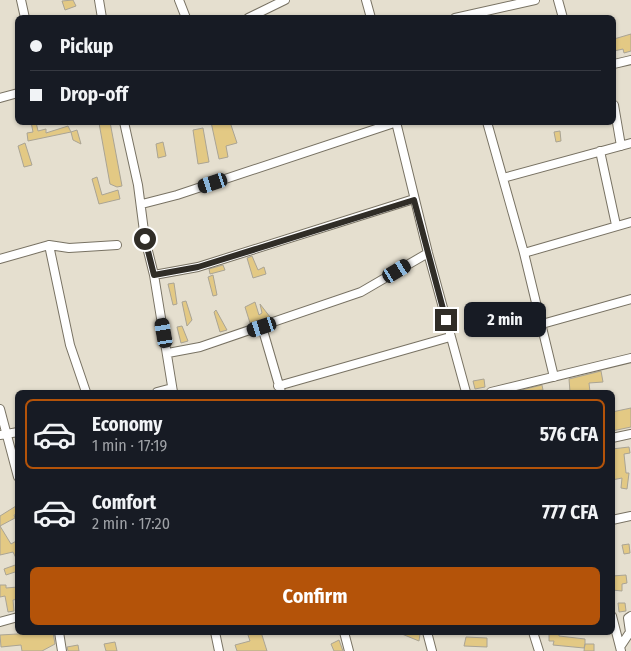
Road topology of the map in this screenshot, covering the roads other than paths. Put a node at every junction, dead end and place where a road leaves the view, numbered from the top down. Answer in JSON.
{"nodes":[{"id":1,"x":21,"y":0,"type":"edge"},
{"id":2,"x":98,"y":0,"type":"edge"},
{"id":3,"x":179,"y":0,"type":"edge"},
{"id":4,"x":284,"y":0,"type":"edge"},
{"id":5,"x":366,"y":0,"type":"edge"},
{"id":6,"x":536,"y":0,"type":"edge"},
{"id":7,"x":558,"y":0,"type":"edge"},
{"id":8,"x":24,"y":15,"type":"edge"},
{"id":9,"x":101,"y":15,"type":"edge"},
{"id":10,"x":185,"y":15,"type":"edge"},
{"id":11,"x":254,"y":15,"type":"edge"},
{"id":12,"x":370,"y":15,"type":"edge"},
{"id":13,"x":468,"y":15,"type":"edge"},
{"id":14,"x":561,"y":15,"type":"edge"},
{"id":15,"x":631,"y":60,"type":"edge"},
{"id":16,"x":616,"y":64,"type":"edge"},
{"id":17,"x":15,"y":94,"type":"edge"},
{"id":18,"x":0,"y":98,"type":"edge"},
{"id":19,"x":616,"y":117,"type":"edge"},
{"id":20,"x":125,"y":125,"type":"edge"},
{"id":21,"x":390,"y":125,"type":"edge"},
{"id":22,"x":396,"y":125,"type":"edge"},
{"id":23,"x":488,"y":125,"type":"edge"},
{"id":24,"x":631,"y":143,"type":"edge"},
{"id":25,"x":621,"y":146,"type":"junction"},
{"id":26,"x":600,"y":151,"type":"junction"},
{"id":27,"x":503,"y":178,"type":"junction"},
{"id":28,"x":414,"y":200,"type":"junction"},
{"id":29,"x":142,"y":204,"type":"junction"},
{"id":30,"x":631,"y":222,"type":"edge"},
{"id":31,"x":616,"y":226,"type":"junction"},
{"id":32,"x":49,"y":245,"type":"junction"},
{"id":33,"x":117,"y":245,"type":"dead end"},
{"id":34,"x":428,"y":253,"type":"junction"},
{"id":35,"x":524,"y":253,"type":"junction"},
{"id":36,"x":0,"y":259,"type":"edge"},
{"id":37,"x":154,"y":275,"type":"junction"},
{"id":38,"x":631,"y":299,"type":"edge"},
{"id":39,"x":542,"y":324,"type":"junction"},
{"id":40,"x":262,"y":327,"type":"junction"},
{"id":41,"x":450,"y":337,"type":"junction"},
{"id":42,"x":168,"y":353,"type":"junction"},
{"id":43,"x":631,"y":358,"type":"edge"},
{"id":44,"x":554,"y":377,"type":"junction"},
{"id":45,"x":280,"y":389,"type":"edge"},
{"id":46,"x":85,"y":390,"type":"edge"},
{"id":47,"x":173,"y":390,"type":"edge"},
{"id":48,"x":465,"y":390,"type":"edge"},
{"id":49,"x":499,"y":390,"type":"edge"},
{"id":50,"x":0,"y":409,"type":"edge"},
{"id":51,"x":3,"y":434,"type":"edge"},
{"id":52,"x":631,"y":434,"type":"edge"},
{"id":53,"x":615,"y":437,"type":"edge"},
{"id":54,"x":15,"y":468,"type":"edge"},
{"id":55,"x":631,"y":516,"type":"edge"},
{"id":56,"x":615,"y":519,"type":"edge"},
{"id":57,"x":631,"y":616,"type":"edge"},
{"id":58,"x":15,"y":618,"type":"edge"},
{"id":59,"x":0,"y":622,"type":"edge"},
{"id":60,"x":615,"y":627,"type":"edge"},
{"id":61,"x":59,"y":635,"type":"edge"},
{"id":62,"x":216,"y":635,"type":"edge"},
{"id":63,"x":345,"y":635,"type":"edge"},
{"id":64,"x":428,"y":635,"type":"edge"},
{"id":65,"x":534,"y":635,"type":"edge"},
{"id":66,"x":621,"y":649,"type":"edge"},
{"id":67,"x":62,"y":651,"type":"edge"},
{"id":68,"x":219,"y":651,"type":"edge"},
{"id":69,"x":348,"y":651,"type":"edge"},
{"id":70,"x":432,"y":651,"type":"edge"},
{"id":71,"x":539,"y":651,"type":"edge"}],
"edges":[{"from":1,"to":8,"type":"street"},
{"from":2,"to":9,"type":"street"},
{"from":3,"to":10,"type":"street"},
{"from":4,"to":11,"type":"street"},
{"from":5,"to":12,"type":"street"},
{"from":6,"to":13,"type":"street"},
{"from":7,"to":14,"type":"street"},
{"from":15,"to":16,"type":"street"},
{"from":17,"to":18,"type":"street"},
{"from":19,"to":25,"type":"street"},
{"from":20,"to":29,"type":"street"},
{"from":21,"to":29,"type":"street"},
{"from":22,"to":28,"type":"street"},
{"from":23,"to":27,"type":"street"},
{"from":24,"to":25,"type":"street"},
{"from":25,"to":26,"type":"street"},
{"from":26,"to":27,"type":"street"},
{"from":26,"to":31,"type":"street"},
{"from":27,"to":35,"type":"street"},
{"from":28,"to":34,"type":"street"},
{"from":28,"to":37,"type":"street"},
{"from":29,"to":37,"type":"street"},
{"from":30,"to":31,"type":"street"},
{"from":31,"to":35,"type":"street"},
{"from":32,"to":33,"type":"street"},
{"from":32,"to":36,"type":"street"},
{"from":32,"to":46,"type":"street"},
{"from":34,"to":40,"type":"street"},
{"from":34,"to":41,"type":"street"},
{"from":35,"to":39,"type":"street"},
{"from":37,"to":42,"type":"street"},
{"from":38,"to":39,"type":"street"},
{"from":39,"to":44,"type":"street"},
{"from":40,"to":42,"type":"street"},
{"from":40,"to":45,"type":"street"},
{"from":41,"to":45,"type":"street"},
{"from":41,"to":48,"type":"street"},
{"from":42,"to":47,"type":"street"},
{"from":43,"to":44,"type":"street"},
{"from":44,"to":49,"type":"street"},
{"from":50,"to":51,"type":"street"},
{"from":51,"to":54,"type":"street"},
{"from":52,"to":53,"type":"street"},
{"from":55,"to":56,"type":"street"},
{"from":57,"to":66,"type":"street"},
{"from":58,"to":59,"type":"street"},
{"from":60,"to":66,"type":"street"},
{"from":61,"to":67,"type":"street"},
{"from":62,"to":68,"type":"street"},
{"from":63,"to":69,"type":"street"},
{"from":64,"to":70,"type":"street"},
{"from":65,"to":71,"type":"street"}]}
